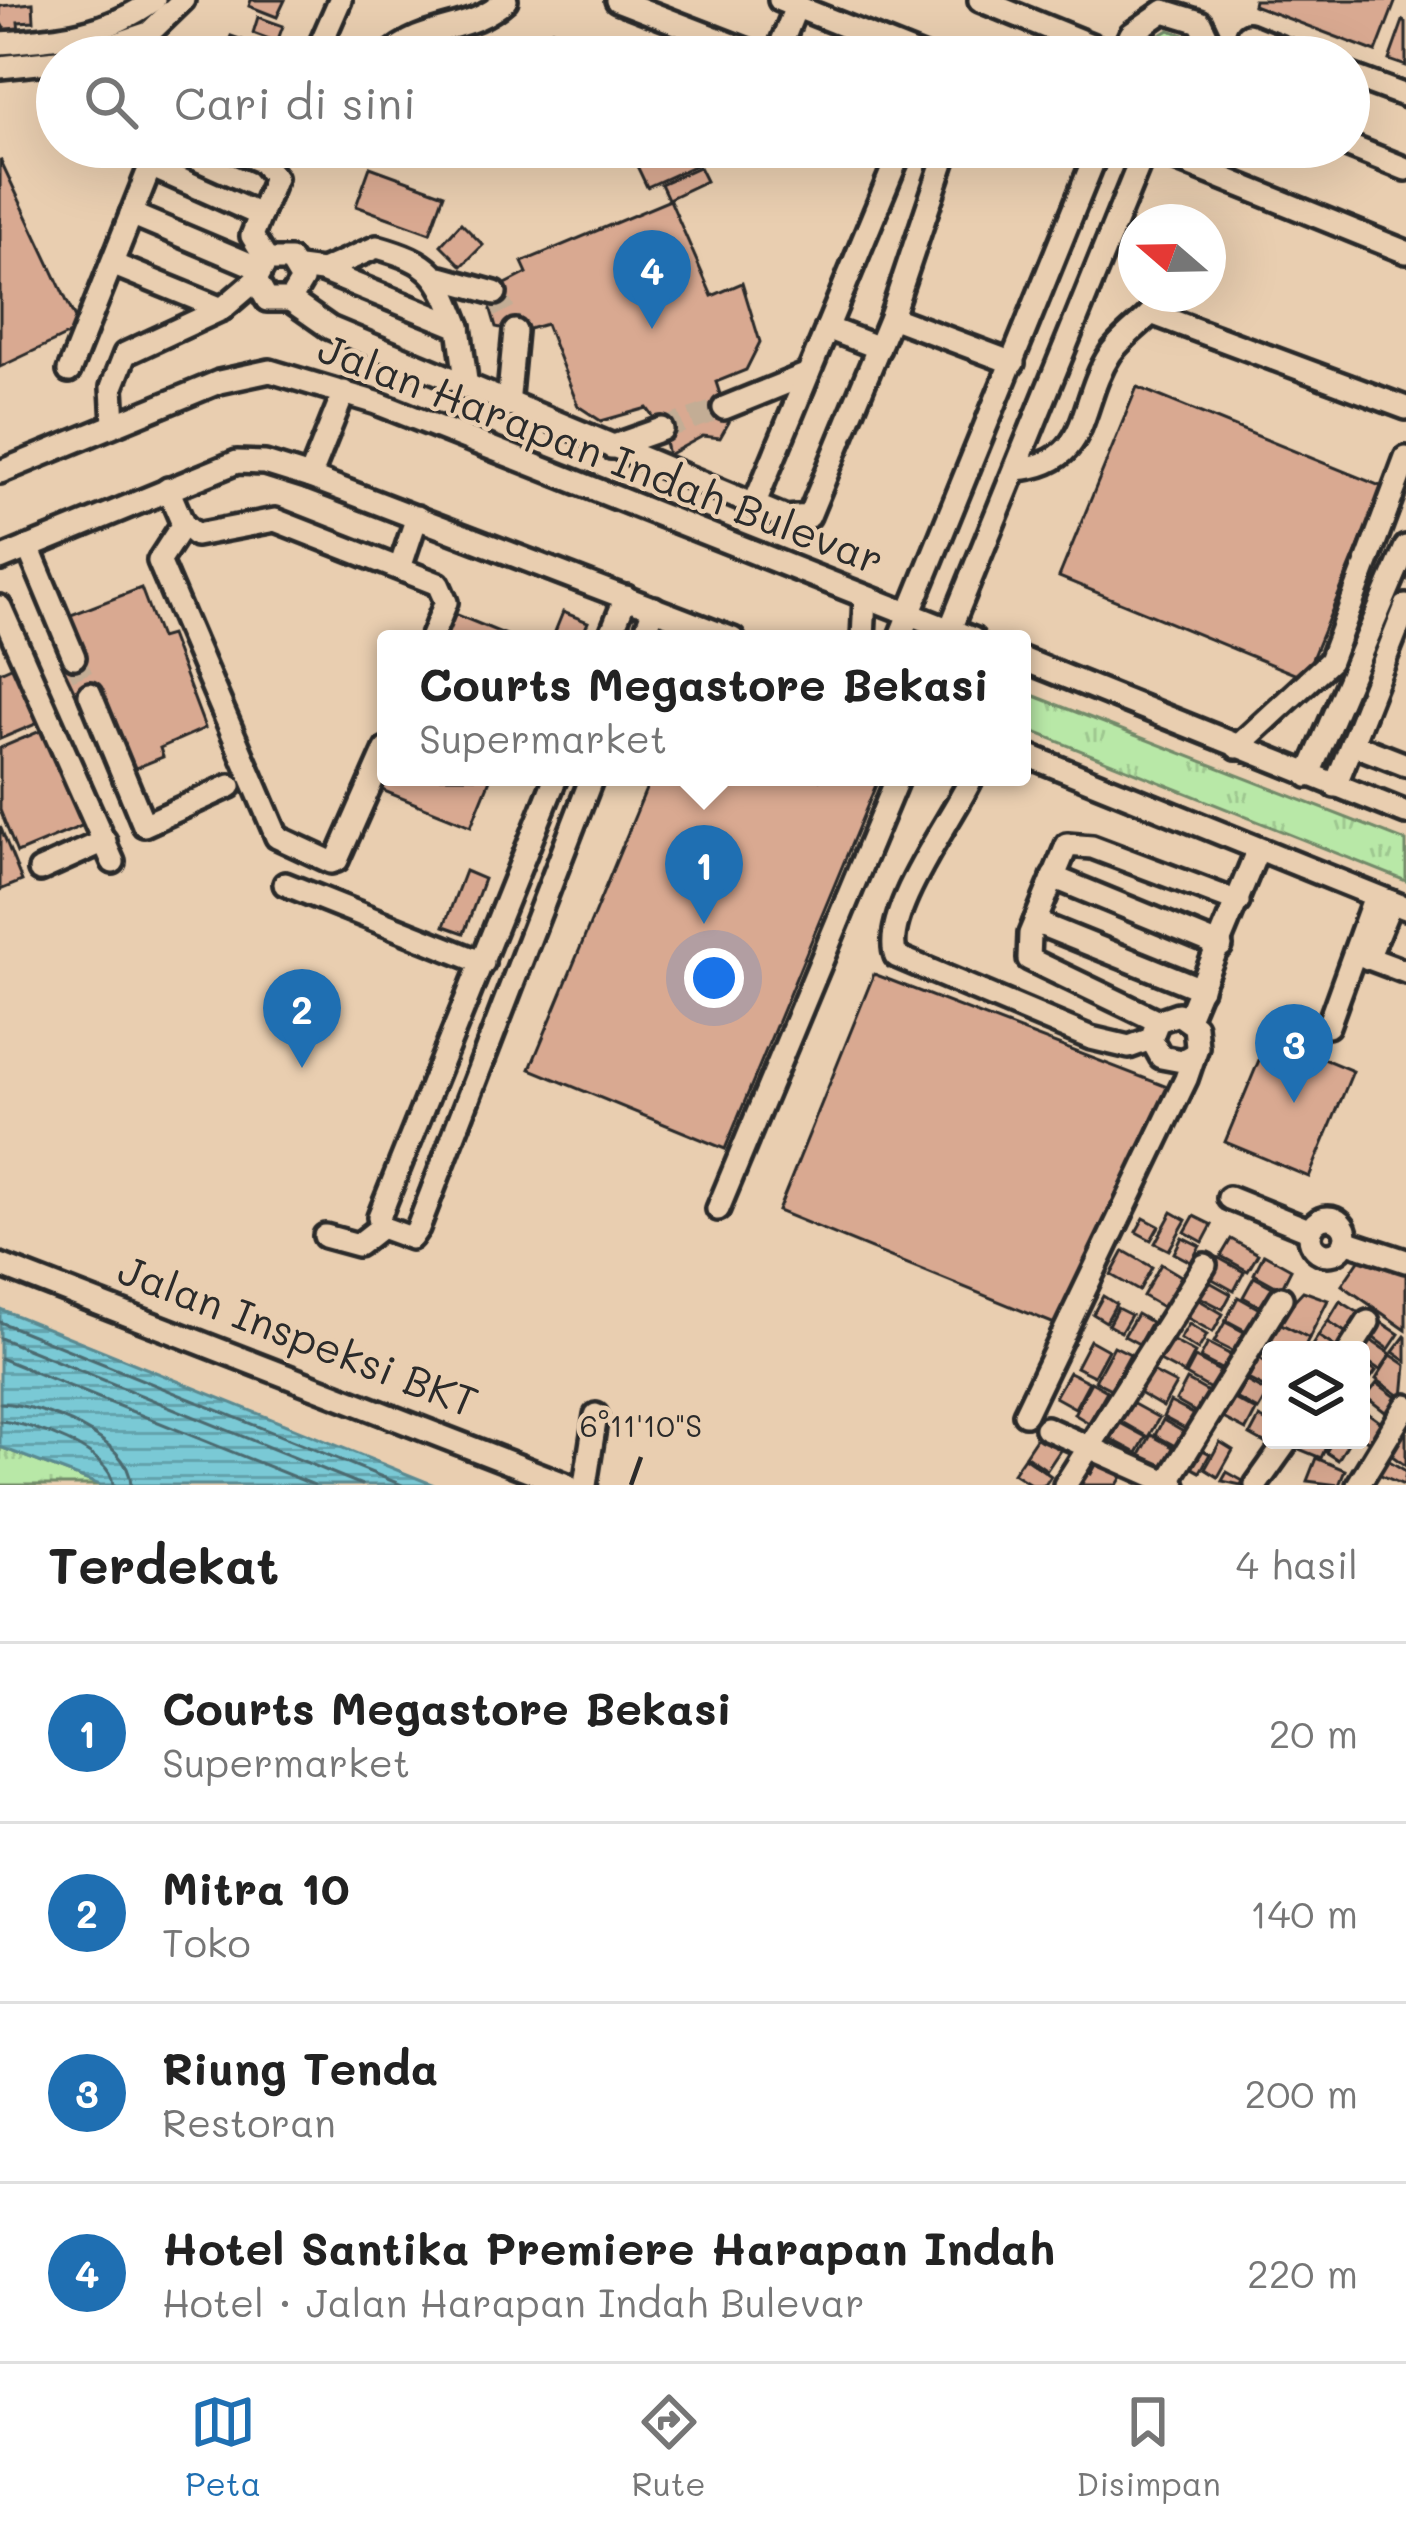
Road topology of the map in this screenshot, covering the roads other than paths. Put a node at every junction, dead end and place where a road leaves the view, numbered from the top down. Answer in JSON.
{"nodes":[{"id":1,"x":154,"y":0,"type":"edge"},
{"id":2,"x":183,"y":0,"type":"edge"},
{"id":3,"x":340,"y":0,"type":"edge"},
{"id":4,"x":506,"y":0,"type":"edge"},
{"id":5,"x":617,"y":0,"type":"edge"},
{"id":6,"x":980,"y":0,"type":"edge"},
{"id":7,"x":1210,"y":0,"type":"edge"},
{"id":8,"x":788,"y":3,"type":"edge"},
{"id":9,"x":1166,"y":5,"type":"edge"},
{"id":10,"x":1200,"y":22,"type":"junction"},
{"id":11,"x":68,"y":36,"type":"edge"},
{"id":12,"x":139,"y":36,"type":"edge"},
{"id":13,"x":324,"y":36,"type":"edge"},
{"id":14,"x":415,"y":36,"type":"edge"},
{"id":15,"x":710,"y":36,"type":"edge"},
{"id":16,"x":781,"y":36,"type":"edge"},
{"id":17,"x":870,"y":36,"type":"edge"},
{"id":18,"x":1068,"y":36,"type":"edge"},
{"id":19,"x":1130,"y":36,"type":"edge"},
{"id":20,"x":1207,"y":36,"type":"edge"},
{"id":21,"x":36,"y":39,"type":"edge"},
{"id":22,"x":0,"y":43,"type":"edge"},
{"id":23,"x":36,"y":64,"type":"edge"},
{"id":24,"x":0,"y":68,"type":"edge"},
{"id":25,"x":1370,"y":83,"type":"edge"},
{"id":26,"x":1406,"y":96,"type":"edge"},
{"id":27,"x":1370,"y":154,"type":"edge"},
{"id":28,"x":150,"y":168,"type":"edge"},
{"id":29,"x":174,"y":168,"type":"edge"},
{"id":30,"x":272,"y":168,"type":"edge"},
{"id":31,"x":893,"y":168,"type":"edge"},
{"id":32,"x":941,"y":168,"type":"edge"},
{"id":33,"x":1091,"y":168,"type":"edge"},
{"id":34,"x":1138,"y":168,"type":"edge"},
{"id":35,"x":1198,"y":168,"type":"edge"},
{"id":36,"x":1406,"y":169,"type":"edge"},
{"id":37,"x":131,"y":214,"type":"junction"},
{"id":38,"x":260,"y":215,"type":"junction"},
{"id":39,"x":1406,"y":252,"type":"edge"},
{"id":40,"x":112,"y":264,"type":"junction"},
{"id":41,"x":260,"y":269,"type":"junction"},
{"id":42,"x":310,"y":270,"type":"junction"},
{"id":43,"x":441,"y":278,"type":"junction"},
{"id":44,"x":495,"y":293,"type":"dead end"},
{"id":45,"x":290,"y":300,"type":"junction"},
{"id":46,"x":222,"y":309,"type":"junction"},
{"id":47,"x":891,"y":317,"type":"junction"},
{"id":48,"x":459,"y":327,"type":"junction"},
{"id":49,"x":827,"y":328,"type":"junction"},
{"id":50,"x":515,"y":331,"type":"tunnel mouth"},
{"id":51,"x":879,"y":347,"type":"junction"},
{"id":52,"x":1013,"y":363,"type":"junction"},
{"id":53,"x":68,"y":371,"type":"dead end"},
{"id":54,"x":808,"y":374,"type":"junction"},
{"id":55,"x":467,"y":388,"type":"junction"},
{"id":56,"x":344,"y":392,"type":"junction"},
{"id":57,"x":508,"y":405,"type":"junction"},
{"id":58,"x":724,"y":408,"type":"tunnel mouth"},
{"id":59,"x":1406,"y":408,"type":"edge"},
{"id":60,"x":114,"y":424,"type":"junction"},
{"id":61,"x":662,"y":429,"type":"tunnel mouth"},
{"id":62,"x":611,"y":447,"type":"junction"},
{"id":63,"x":1406,"y":458,"type":"edge"},
{"id":64,"x":314,"y":468,"type":"junction"},
{"id":65,"x":1016,"y":469,"type":"junction"},
{"id":66,"x":0,"y":472,"type":"edge"},
{"id":67,"x":168,"y":489,"type":"junction"},
{"id":68,"x":754,"y":505,"type":"junction"},
{"id":69,"x":417,"y":518,"type":"junction"},
{"id":70,"x":183,"y":524,"type":"junction"},
{"id":71,"x":28,"y":547,"type":"junction"},
{"id":72,"x":1406,"y":547,"type":"edge"},
{"id":73,"x":0,"y":559,"type":"edge"},
{"id":74,"x":400,"y":568,"type":"junction"},
{"id":75,"x":626,"y":597,"type":"junction"},
{"id":76,"x":865,"y":597,"type":"junction"},
{"id":77,"x":0,"y":607,"type":"edge"},
{"id":78,"x":654,"y":608,"type":"junction"},
{"id":79,"x":909,"y":614,"type":"junction"},
{"id":80,"x":1404,"y":614,"type":"edge"},
{"id":81,"x":434,"y":630,"type":"edge"},
{"id":82,"x":613,"y":630,"type":"edge"},
{"id":83,"x":646,"y":630,"type":"edge"},
{"id":84,"x":701,"y":630,"type":"edge"},
{"id":85,"x":863,"y":630,"type":"edge"},
{"id":86,"x":903,"y":630,"type":"edge"},
{"id":87,"x":940,"y":630,"type":"edge"},
{"id":88,"x":950,"y":630,"type":"edge"},
{"id":89,"x":74,"y":656,"type":"tunnel mouth"},
{"id":90,"x":1031,"y":663,"type":"edge"},
{"id":91,"x":90,"y":694,"type":"tunnel mouth"},
{"id":92,"x":1352,"y":744,"type":"junction"},
{"id":93,"x":1237,"y":747,"type":"junction"},
{"id":94,"x":1031,"y":757,"type":"edge"},
{"id":95,"x":1406,"y":765,"type":"edge"},
{"id":96,"x":377,"y":769,"type":"edge"},
{"id":97,"x":1308,"y":776,"type":"junction"},
{"id":98,"x":230,"y":786,"type":"dead end"},
{"id":99,"x":552,"y":786,"type":"edge"},
{"id":100,"x":589,"y":786,"type":"edge"},
{"id":101,"x":894,"y":786,"type":"edge"},
{"id":102,"x":951,"y":786,"type":"edge"},
{"id":103,"x":966,"y":786,"type":"edge"},
{"id":104,"x":1335,"y":786,"type":"junction"},
{"id":105,"x":1406,"y":813,"type":"edge"},
{"id":106,"x":946,"y":817,"type":"junction"},
{"id":107,"x":1258,"y":848,"type":"junction"},
{"id":108,"x":40,"y":870,"type":"dead end"},
{"id":109,"x":1053,"y":877,"type":"junction"},
{"id":110,"x":285,"y":884,"type":"dead end"},
{"id":111,"x":1238,"y":902,"type":"junction"},
{"id":112,"x":1391,"y":902,"type":"edge"},
{"id":113,"x":1035,"y":922,"type":"junction"},
{"id":114,"x":495,"y":933,"type":"junction"},
{"id":115,"x":530,"y":946,"type":"junction"},
{"id":116,"x":1220,"y":946,"type":"junction"},
{"id":117,"x":1360,"y":955,"type":"junction"},
{"id":118,"x":482,"y":967,"type":"junction"},
{"id":119,"x":1406,"y":973,"type":"edge"},
{"id":120,"x":515,"y":986,"type":"junction"},
{"id":121,"x":1201,"y":989,"type":"junction"},
{"id":122,"x":1188,"y":1018,"type":"junction"},
{"id":123,"x":1328,"y":1026,"type":"dead end"},
{"id":124,"x":1155,"y":1030,"type":"junction"},
{"id":125,"x":1191,"y":1056,"type":"junction"},
{"id":126,"x":1229,"y":1198,"type":"dead end"},
{"id":127,"x":718,"y":1209,"type":"dead end"},
{"id":128,"x":381,"y":1227,"type":"junction"},
{"id":129,"x":325,"y":1236,"type":"dead end"},
{"id":130,"x":1406,"y":1261,"type":"edge"},
{"id":131,"x":0,"y":1264,"type":"edge"},
{"id":132,"x":1205,"y":1265,"type":"dead end"},
{"id":133,"x":1281,"y":1298,"type":"dead end"},
{"id":134,"x":1368,"y":1322,"type":"dead end"},
{"id":135,"x":1356,"y":1341,"type":"edge"},
{"id":136,"x":1406,"y":1406,"type":"edge"},
{"id":137,"x":596,"y":1414,"type":"dead end"},
{"id":138,"x":1025,"y":1414,"type":"dead end"},
{"id":139,"x":1046,"y":1428,"type":"dead end"},
{"id":140,"x":1087,"y":1448,"type":"junction"},
{"id":141,"x":1282,"y":1449,"type":"edge"},
{"id":142,"x":1169,"y":1484,"type":"edge"},
{"id":143,"x":567,"y":1485,"type":"edge"},
{"id":144,"x":585,"y":1485,"type":"edge"},
{"id":145,"x":1065,"y":1485,"type":"edge"},
{"id":146,"x":1256,"y":1485,"type":"edge"},
{"id":147,"x":1358,"y":1485,"type":"edge"}],
"edges":[{"from":1,"to":11,"type":"street"},
{"from":2,"to":12,"type":"street"},
{"from":3,"to":13,"type":"street"},
{"from":4,"to":14,"type":"street"},
{"from":5,"to":15,"type":"street"},
{"from":6,"to":18,"type":"street"},
{"from":7,"to":10,"type":"street"},
{"from":8,"to":16,"type":"street"},
{"from":8,"to":17,"type":"street"},
{"from":9,"to":10,"type":"street"},
{"from":9,"to":19,"type":"street"},
{"from":10,"to":20,"type":"street"},
{"from":21,"to":22,"type":"street"},
{"from":23,"to":24,"type":"street"},
{"from":25,"to":26,"type":"street"},
{"from":27,"to":36,"type":"street"},
{"from":28,"to":37,"type":"street"},
{"from":29,"to":38,"type":"street"},
{"from":30,"to":38,"type":"street"},
{"from":31,"to":49,"type":"street"},
{"from":32,"to":47,"type":"street"},
{"from":33,"to":52,"type":"street"},
{"from":34,"to":65,"type":"street"},
{"from":35,"to":39,"type":"street"},
{"from":37,"to":40,"type":"street"},
{"from":37,"to":41,"type":"street"},
{"from":38,"to":41,"type":"street"},
{"from":40,"to":46,"type":"street"},
{"from":40,"to":53,"type":"street"},
{"from":41,"to":42,"type":"street"},
{"from":41,"to":45,"type":"street"},
{"from":41,"to":46,"type":"street"},
{"from":42,"to":43,"type":"street"},
{"from":42,"to":45,"type":"street"},
{"from":42,"to":48,"type":"street"},
{"from":43,"to":44,"type":"street"},
{"from":43,"to":48,"type":"street"},
{"from":45,"to":55,"type":"street"},
{"from":46,"to":60,"type":"street"},
{"from":47,"to":51,"type":"street"},
{"from":47,"to":52,"type":"street"},
{"from":48,"to":55,"type":"street"},
{"from":49,"to":51,"type":"street"},
{"from":49,"to":54,"type":"street"},
{"from":50,"to":57,"type":"street"},
{"from":51,"to":68,"type":"street"},
{"from":52,"to":79,"type":"street"},
{"from":54,"to":58,"type":"street"},
{"from":54,"to":68,"type":"street"},
{"from":55,"to":57,"type":"street"},
{"from":56,"to":60,"type":"street","name":"Jalan Harapan Indah Bulevar"},
{"from":56,"to":64,"type":"street"},
{"from":56,"to":76,"type":"street","name":"Jalan Harapan Indah Bulevar"},
{"from":57,"to":62,"type":"street"},
{"from":59,"to":65,"type":"street"},
{"from":60,"to":66,"type":"street","name":"Jalan Harapan Indah Bulevar"},
{"from":61,"to":62,"type":"street"},
{"from":62,"to":68,"type":"street"},
{"from":63,"to":93,"type":"street"},
{"from":64,"to":67,"type":"street"},
{"from":64,"to":69,"type":"street"},
{"from":65,"to":88,"type":"street"},
{"from":67,"to":70,"type":"street"},
{"from":67,"to":71,"type":"street"},
{"from":69,"to":74,"type":"street"},
{"from":69,"to":75,"type":"street"},
{"from":70,"to":74,"type":"street"},
{"from":70,"to":96,"type":"street"},
{"from":71,"to":73,"type":"street"},
{"from":71,"to":89,"type":"street"},
{"from":72,"to":97,"type":"street"},
{"from":74,"to":81,"type":"street"},
{"from":75,"to":78,"type":"street"},
{"from":75,"to":82,"type":"street"},
{"from":76,"to":79,"type":"street","name":"Jalan Harapan Indah Bulevar"},
{"from":76,"to":85,"type":"street"},
{"from":77,"to":108,"type":"street"},
{"from":78,"to":83,"type":"street"},
{"from":78,"to":84,"type":"street"},
{"from":79,"to":86,"type":"street"},
{"from":79,"to":87,"type":"street","name":"Jalan Harapan Indah Bulevar"},
{"from":80,"to":92,"type":"street"},
{"from":90,"to":93,"type":"street"},
{"from":91,"to":98,"type":"street"},
{"from":92,"to":95,"type":"street"},
{"from":92,"to":104,"type":"street"},
{"from":93,"to":97,"type":"street"},
{"from":94,"to":107,"type":"street"},
{"from":97,"to":104,"type":"street"},
{"from":99,"to":114,"type":"street"},
{"from":100,"to":115,"type":"street"},
{"from":101,"to":127,"type":"street"},
{"from":102,"to":106,"type":"street"},
{"from":103,"to":106,"type":"street"},
{"from":104,"to":105,"type":"street"},
{"from":106,"to":124,"type":"street"},
{"from":107,"to":111,"type":"street"},
{"from":107,"to":112,"type":"street"},
{"from":109,"to":111,"type":"street"},
{"from":109,"to":113,"type":"street"},
{"from":109,"to":116,"type":"street"},
{"from":110,"to":118,"type":"street"},
{"from":111,"to":116,"type":"street"},
{"from":112,"to":117,"type":"street"},
{"from":113,"to":121,"type":"street"},
{"from":113,"to":124,"type":"street"},
{"from":114,"to":115,"type":"street"},
{"from":114,"to":118,"type":"street"},
{"from":115,"to":120,"type":"street"},
{"from":116,"to":121,"type":"street"},
{"from":117,"to":119,"type":"street"},
{"from":117,"to":123,"type":"street"},
{"from":118,"to":120,"type":"street"},
{"from":118,"to":128,"type":"street"},
{"from":120,"to":128,"type":"street"},
{"from":121,"to":122,"type":"street"},
{"from":122,"to":124,"type":"street"},
{"from":122,"to":125,"type":"street"},
{"from":124,"to":125,"type":"street"},
{"from":125,"to":138,"type":"street"},
{"from":126,"to":130,"type":"street"},
{"from":128,"to":129,"type":"street"},
{"from":131,"to":143,"type":"street","name":"Jalan Inspeksi BKT"},
{"from":132,"to":140,"type":"street"},
{"from":133,"to":142,"type":"street"},
{"from":134,"to":135,"type":"street"},
{"from":136,"to":147,"type":"street"},
{"from":137,"to":144,"type":"street"},
{"from":139,"to":140,"type":"street"},
{"from":140,"to":142,"type":"street"},
{"from":140,"to":145,"type":"street"},
{"from":141,"to":146,"type":"street"}]}
